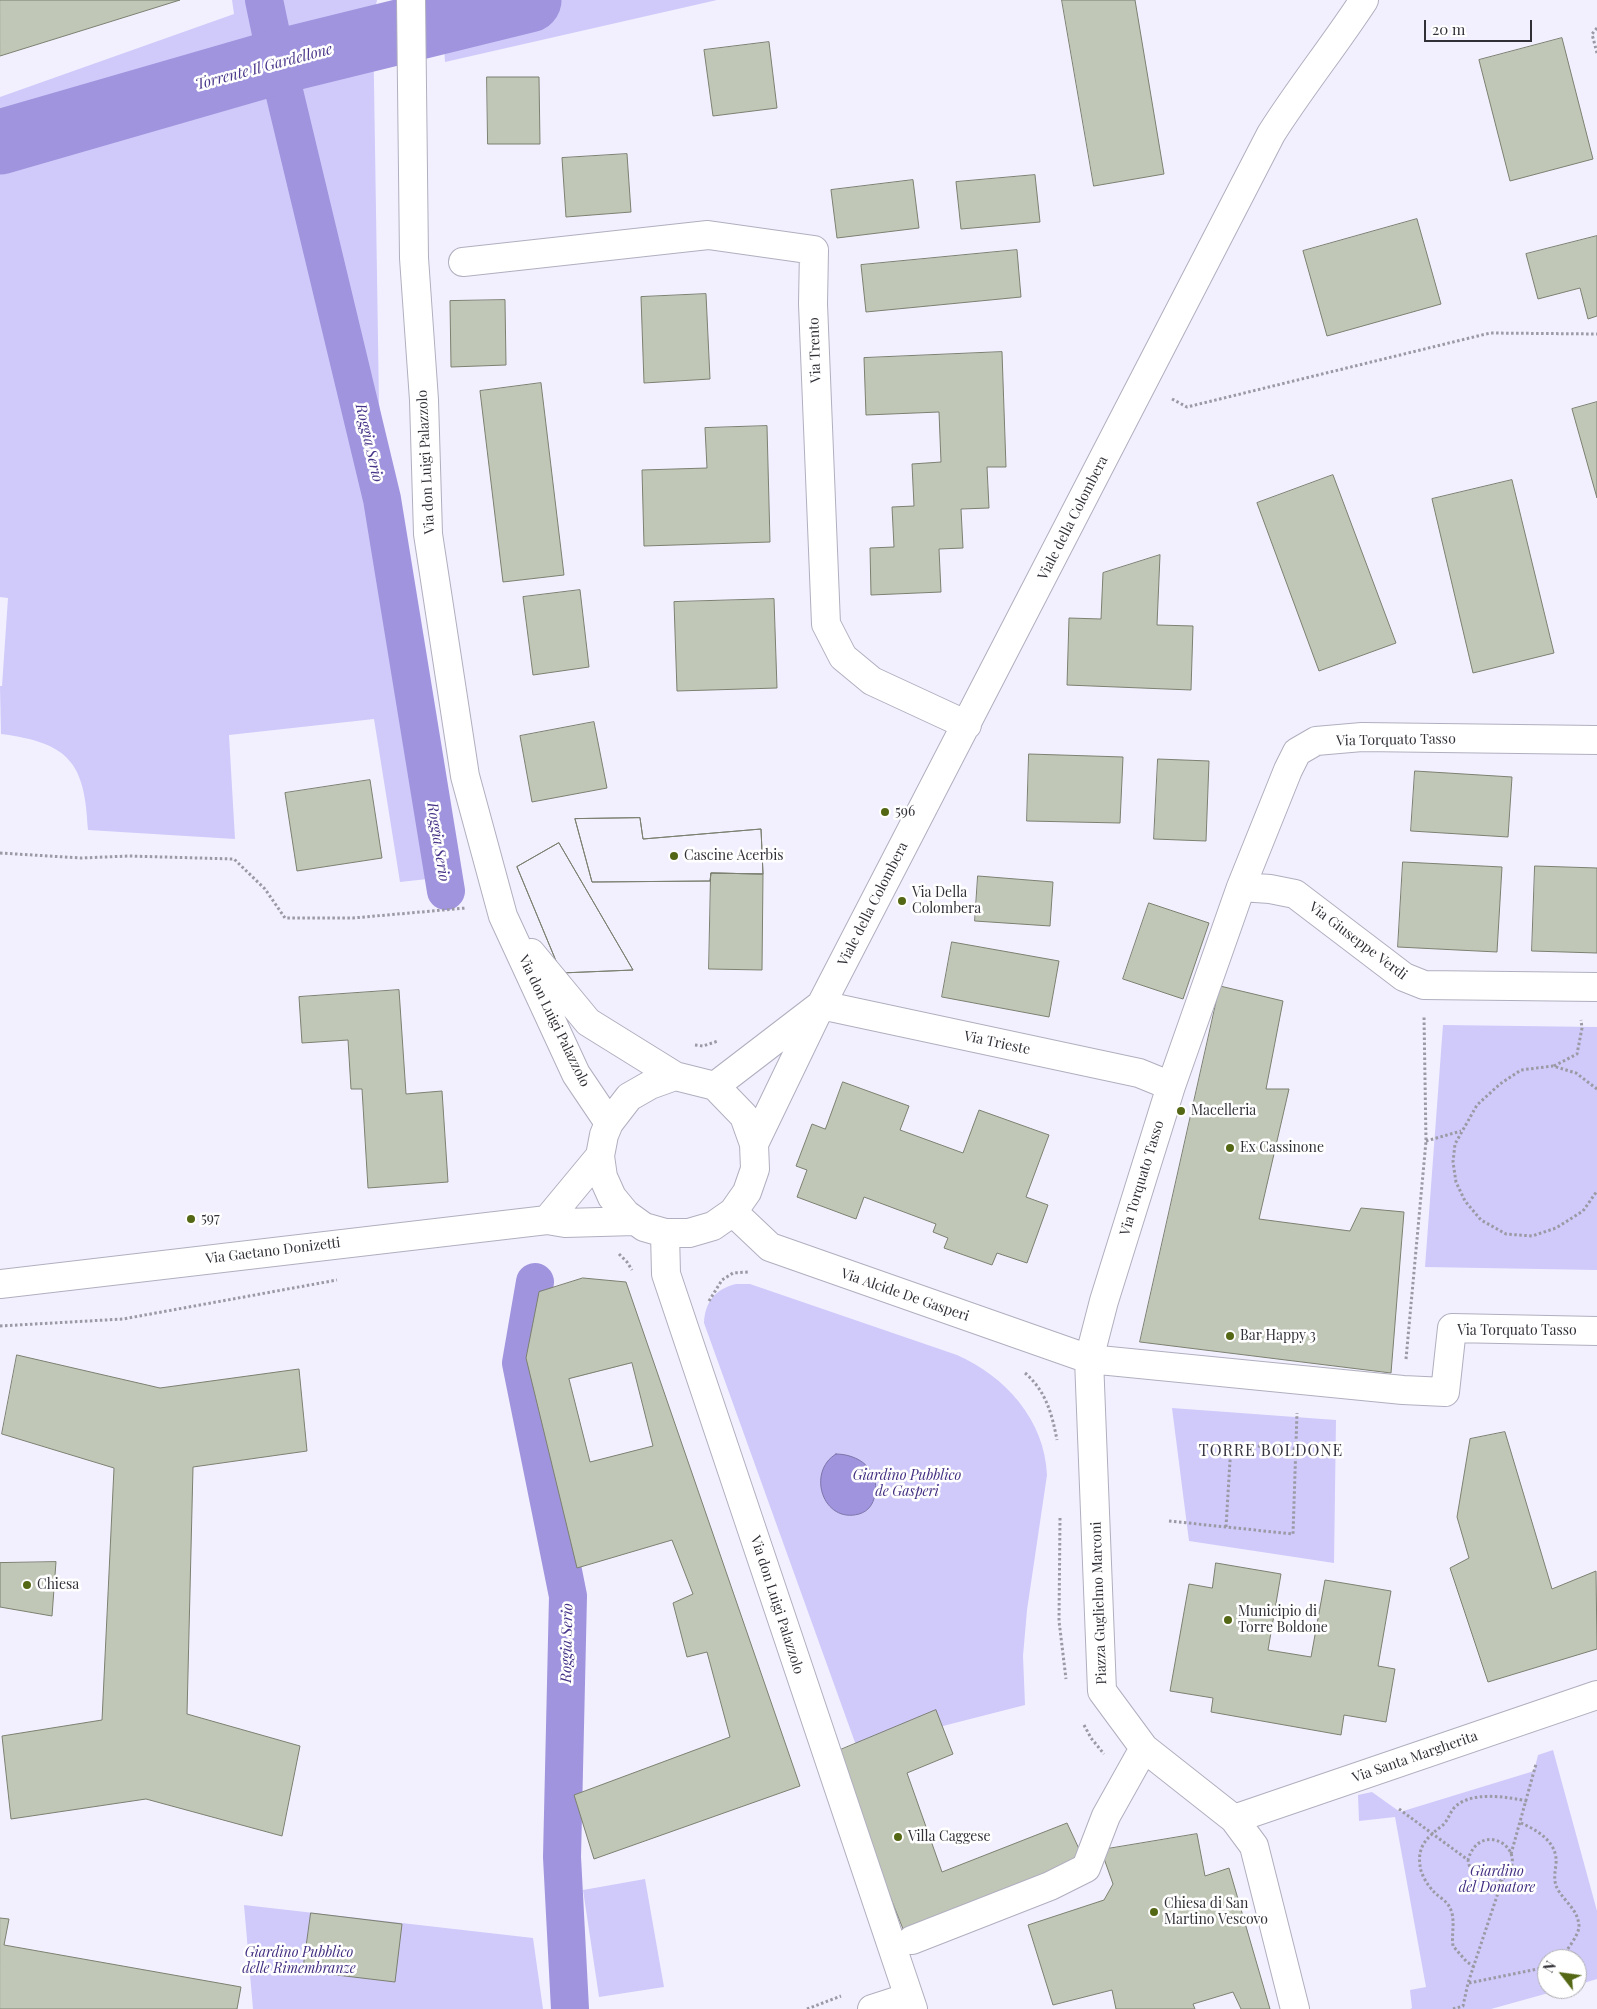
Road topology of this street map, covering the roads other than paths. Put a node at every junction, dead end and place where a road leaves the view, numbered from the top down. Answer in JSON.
{"nodes":[{"id":1,"x":411,"y":0,"type":"edge"},
{"id":2,"x":1364,"y":0,"type":"edge"},
{"id":3,"x":1381,"y":0,"type":"edge"},
{"id":4,"x":1338,"y":39,"type":"junction"},
{"id":5,"x":463,"y":262,"type":"dead end"},
{"id":6,"x":967,"y":724,"type":"junction"},
{"id":7,"x":1597,"y":740,"type":"edge"},
{"id":8,"x":1241,"y":887,"type":"junction"},
{"id":9,"x":503,"y":916,"type":"junction"},
{"id":10,"x":1587,"y":987,"type":"edge"},
{"id":11,"x":821,"y":1005,"type":"junction"},
{"id":12,"x":675,"y":1076,"type":"junction"},
{"id":13,"x":715,"y":1086,"type":"junction"},
{"id":14,"x":1171,"y":1086,"type":"junction"},
{"id":15,"x":609,"y":1123,"type":"junction"},
{"id":16,"x":754,"y":1144,"type":"junction"},
{"id":17,"x":600,"y":1156,"type":"junction"},
{"id":18,"x":733,"y":1212,"type":"junction"},
{"id":19,"x":547,"y":1220,"type":"junction"},
{"id":20,"x":635,"y":1221,"type":"junction"},
{"id":21,"x":665,"y":1234,"type":"junction"},
{"id":22,"x":0,"y":1284,"type":"edge"},
{"id":23,"x":1597,"y":1331,"type":"edge"},
{"id":24,"x":1089,"y":1360,"type":"junction"},
{"id":25,"x":1597,"y":1694,"type":"edge"},
{"id":26,"x":1144,"y":1748,"type":"junction"},
{"id":27,"x":1234,"y":1819,"type":"junction"},
{"id":28,"x":912,"y":1940,"type":"dead end"},
{"id":29,"x":907,"y":1994,"type":"edge"},
{"id":30,"x":872,"y":2009,"type":"edge"},
{"id":31,"x":1295,"y":2009,"type":"edge"}],
"edges":[{"from":1,"to":9,"type":"street","name":"Via don Luigi Palazzolo"},
{"from":2,"to":4,"type":"street","name":"Viale della Colombera"},
{"from":3,"to":4,"type":"street","name":"Viale della Colombera"},
{"from":4,"to":6,"type":"street","name":"Viale della Colombera"},
{"from":5,"to":6,"type":"street","name":"Via Trento"},
{"from":6,"to":11,"type":"street","name":"Viale della Colombera"},
{"from":7,"to":8,"type":"street","name":"Via Torquato Tasso"},
{"from":8,"to":10,"type":"street","name":"Via Giuseppe Verdi"},
{"from":8,"to":14,"type":"street","name":"Via Torquato Tasso"},
{"from":9,"to":12,"type":"street","name":"Via don Luigi Palazzolo"},
{"from":9,"to":15,"type":"street","name":"Via don Luigi Palazzolo"},
{"from":11,"to":13,"type":"street","name":"Viale della Colombera"},
{"from":11,"to":14,"type":"street","name":"Via Trieste"},
{"from":11,"to":16,"type":"street","name":"Viale della Colombera"},
{"from":12,"to":13,"type":"street","name":"Via don Luigi Palazzolo"},
{"from":12,"to":15,"type":"street"},
{"from":13,"to":16,"type":"street"},
{"from":14,"to":24,"type":"street","name":"Via Torquato Tasso"},
{"from":15,"to":17,"type":"street"},
{"from":16,"to":18,"type":"street"},
{"from":17,"to":19,"type":"street"},
{"from":17,"to":20,"type":"street"},
{"from":18,"to":21,"type":"street"},
{"from":18,"to":24,"type":"street","name":"Via Alcide De Gasperi"},
{"from":19,"to":20,"type":"street","name":"Via Gaetano Donizetti"},
{"from":19,"to":22,"type":"street","name":"Via Gaetano Donizetti"},
{"from":20,"to":21,"type":"street"},
{"from":21,"to":29,"type":"street","name":"Via don Luigi Palazzolo"},
{"from":23,"to":24,"type":"street","name":"Via Torquato Tasso"},
{"from":24,"to":26,"type":"street","name":"Piazza Guglielmo Marconi"},
{"from":25,"to":27,"type":"street","name":"Via Santa Margherita"},
{"from":26,"to":27,"type":"street","name":"Piazza Guglielmo Marconi"},
{"from":26,"to":28,"type":"street"},
{"from":27,"to":31,"type":"street","name":"Piazza Guglielmo Marconi"},
{"from":29,"to":30,"type":"street"}]}
